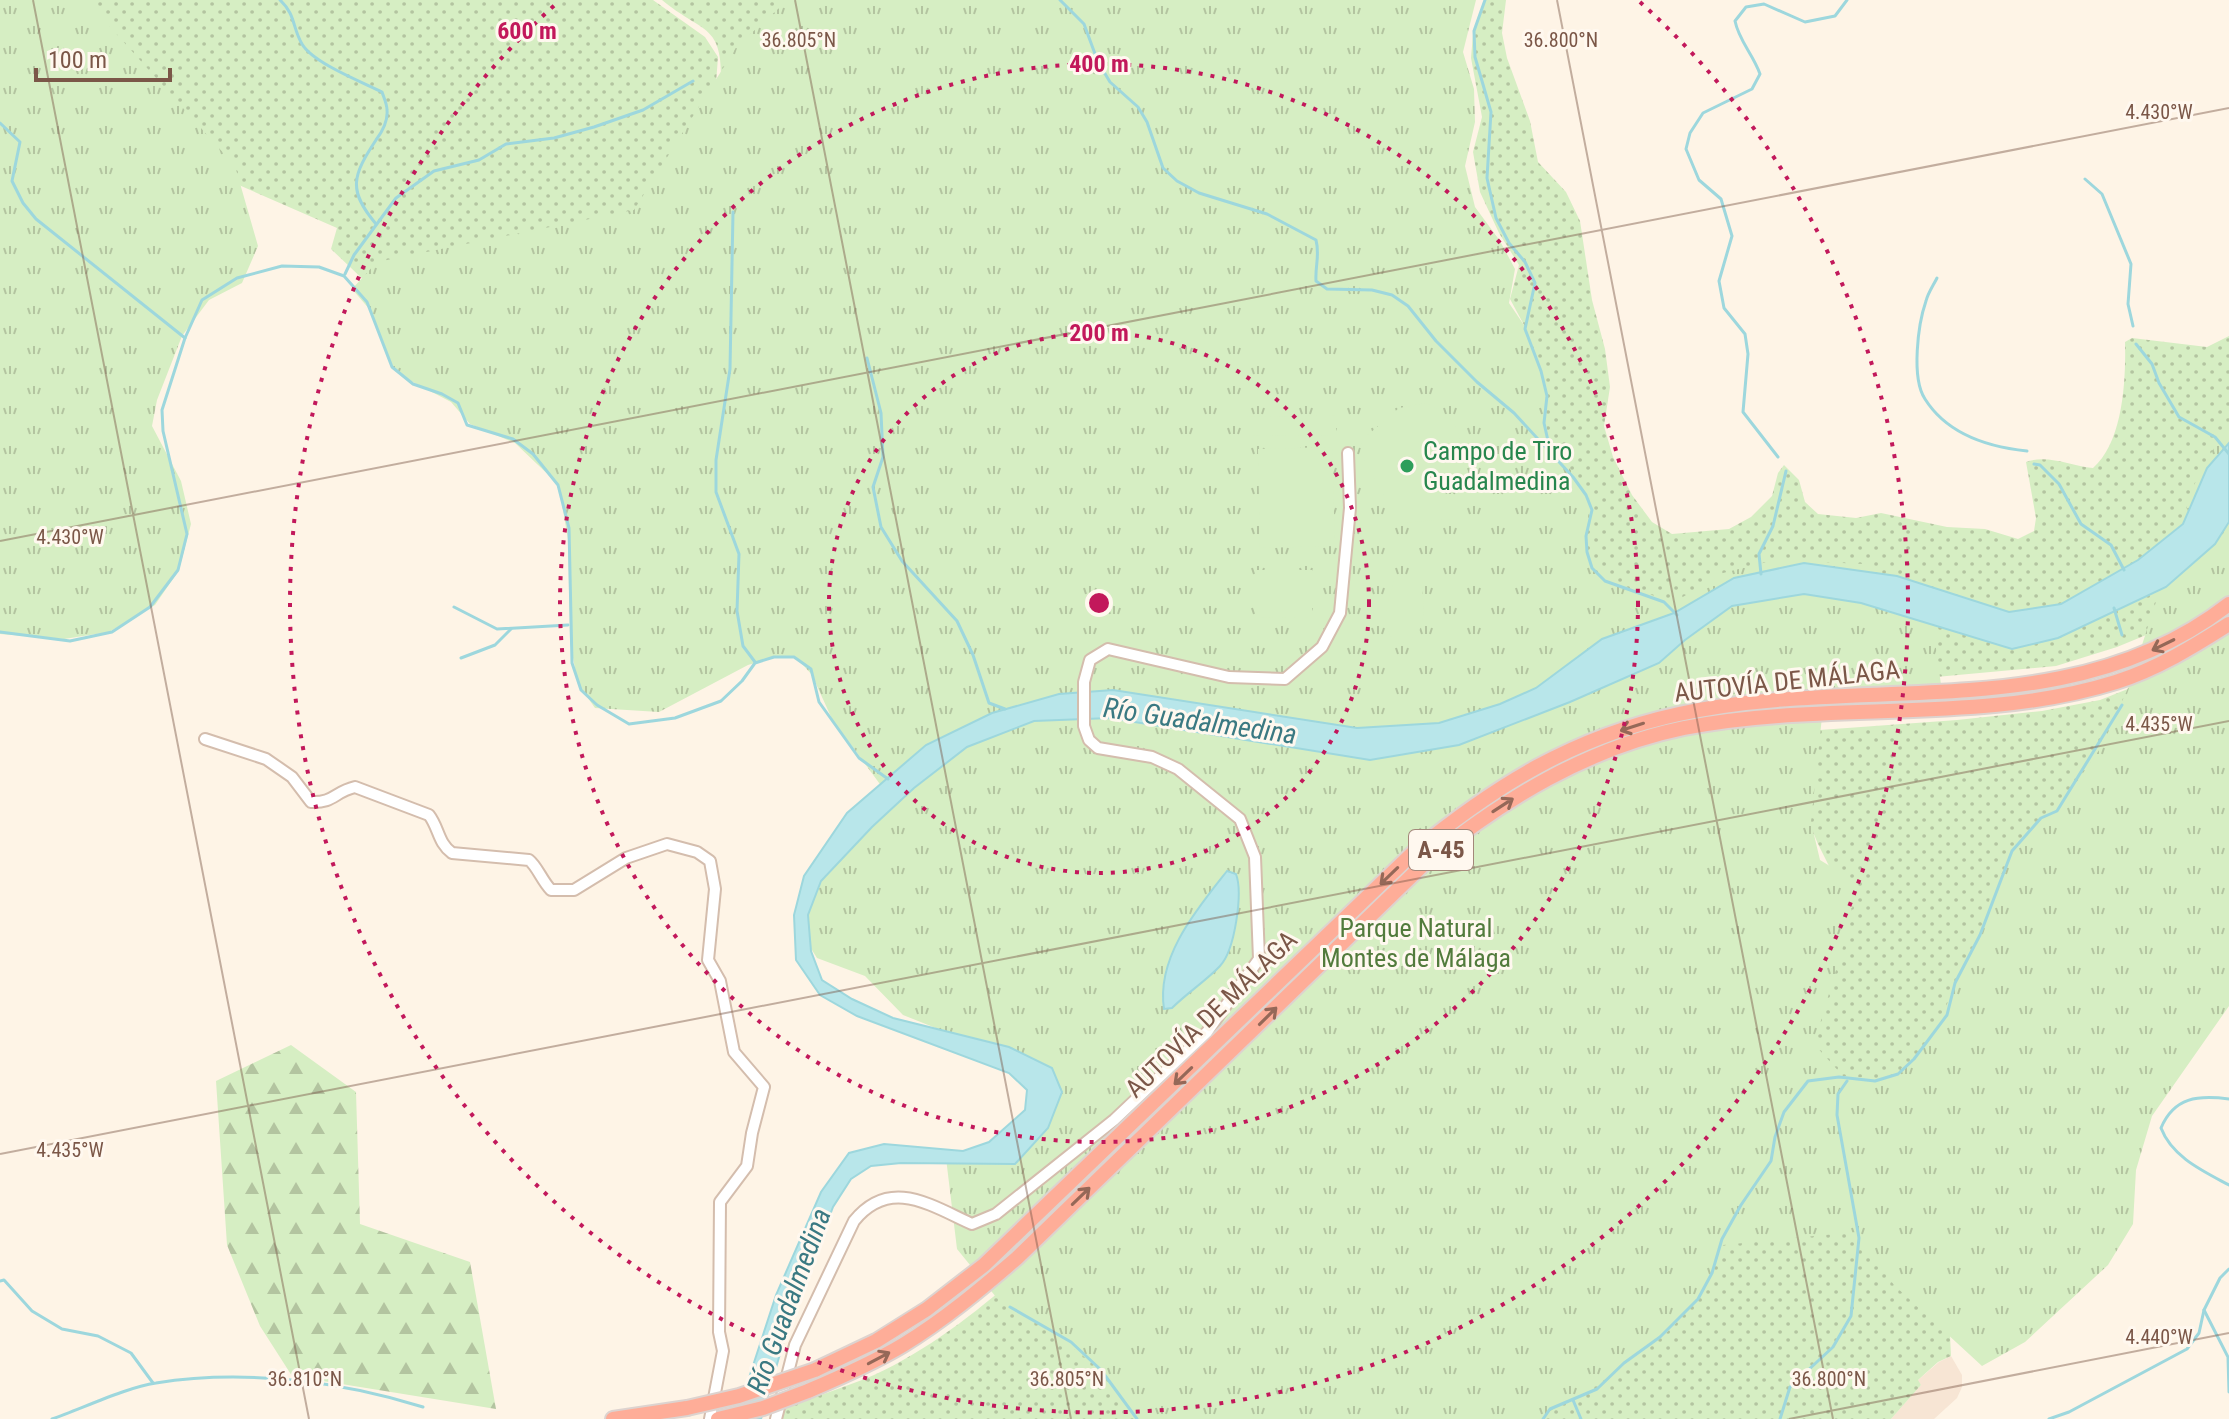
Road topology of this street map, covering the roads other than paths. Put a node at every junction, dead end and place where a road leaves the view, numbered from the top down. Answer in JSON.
{"nodes":[{"id":1,"x":1348,"y":453,"type":"dead end"},
{"id":2,"x":2229,"y":604,"type":"edge"},
{"id":3,"x":2229,"y":624,"type":"edge"},
{"id":4,"x":205,"y":739,"type":"dead end"},
{"id":5,"x":613,"y":1419,"type":"edge"},
{"id":6,"x":710,"y":1419,"type":"edge"},
{"id":7,"x":718,"y":1419,"type":"edge"},
{"id":8,"x":776,"y":1419,"type":"edge"}],
"edges":[{"from":1,"to":8,"type":"street"},
{"from":2,"to":5,"type":"highway","name":"AUTOVÍA DE MÁLAGA","number":"A-45","one_way":true,"bridge":true},
{"from":7,"to":3,"type":"highway","name":"AUTOVÍA DE MÁLAGA","number":"A-45","one_way":true,"bridge":true},
{"from":4,"to":6,"type":"street"}]}
